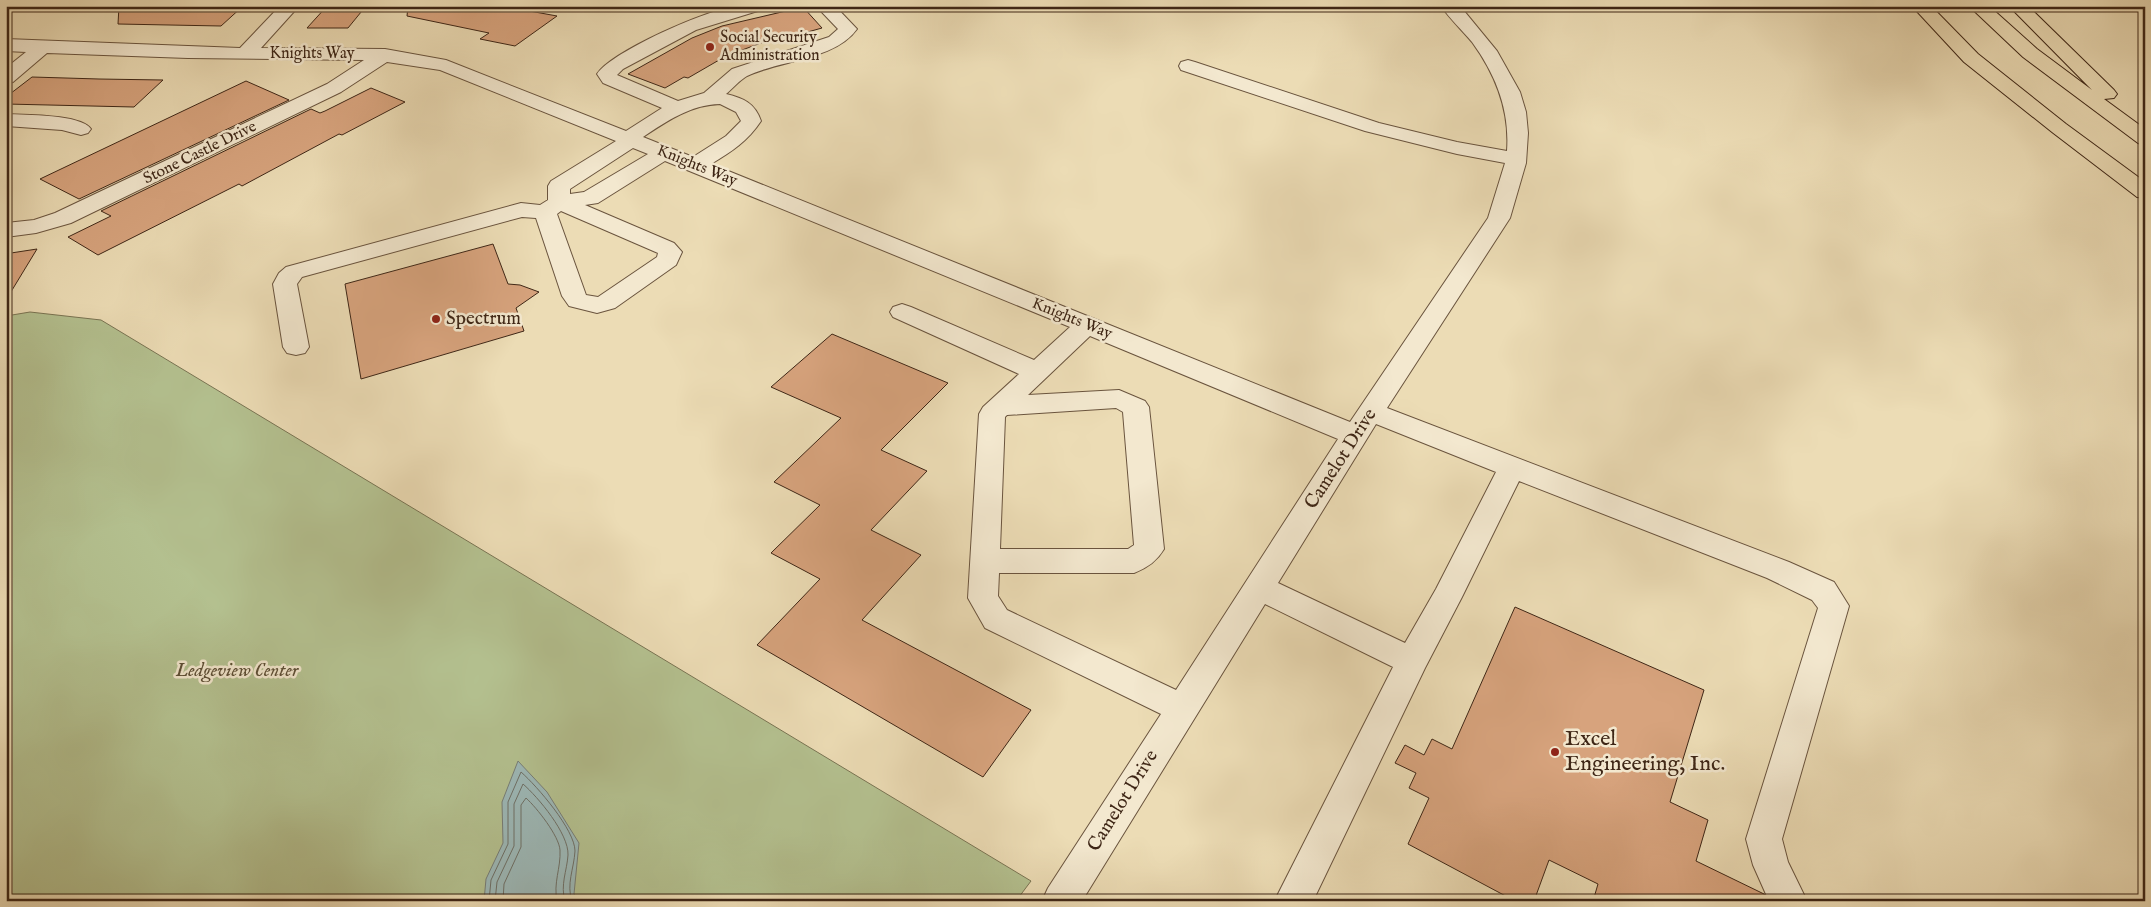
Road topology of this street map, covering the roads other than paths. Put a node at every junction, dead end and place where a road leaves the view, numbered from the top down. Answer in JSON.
{"nodes":[{"id":1,"x":290,"y":6,"type":"edge"},
{"id":2,"x":755,"y":6,"type":"edge"},
{"id":3,"x":825,"y":6,"type":"edge"},
{"id":4,"x":1450,"y":6,"type":"edge"},
{"id":5,"x":1921,"y":6,"type":"edge"},
{"id":6,"x":1978,"y":6,"type":"edge"},
{"id":7,"x":2018,"y":6,"type":"edge"},
{"id":8,"x":6,"y":45,"type":"edge"},
{"id":9,"x":42,"y":48,"type":"junction"},
{"id":10,"x":245,"y":54,"type":"junction"},
{"id":11,"x":385,"y":55,"type":"junction"},
{"id":12,"x":1188,"y":66,"type":"dead end"},
{"id":13,"x":6,"y":78,"type":"edge"},
{"id":14,"x":709,"y":99,"type":"junction"},
{"id":15,"x":679,"y":108,"type":"junction"},
{"id":16,"x":6,"y":120,"type":"edge"},
{"id":17,"x":2145,"y":125,"type":"edge"},
{"id":18,"x":82,"y":129,"type":"dead end"},
{"id":19,"x":630,"y":139,"type":"junction"},
{"id":20,"x":2145,"y":139,"type":"edge"},
{"id":21,"x":664,"y":153,"type":"junction"},
{"id":22,"x":1516,"y":159,"type":"junction"},
{"id":23,"x":695,"y":166,"type":"junction"},
{"id":24,"x":2145,"y":192,"type":"edge"},
{"id":25,"x":552,"y":207,"type":"junction"},
{"id":26,"x":6,"y":230,"type":"edge"},
{"id":27,"x":902,"y":312,"type":"dead end"},
{"id":28,"x":1087,"y":325,"type":"junction"},
{"id":29,"x":296,"y":347,"type":"dead end"},
{"id":30,"x":1038,"y":372,"type":"junction"},
{"id":31,"x":1001,"y":406,"type":"junction"},
{"id":32,"x":1363,"y":424,"type":"junction"},
{"id":33,"x":1512,"y":467,"type":"junction"},
{"id":34,"x":985,"y":561,"type":"junction"},
{"id":35,"x":1259,"y":588,"type":"junction"},
{"id":36,"x":1412,"y":661,"type":"junction"},
{"id":37,"x":1182,"y":708,"type":"junction"},
{"id":38,"x":1296,"y":896,"type":"dead end"},
{"id":39,"x":1061,"y":901,"type":"edge"},
{"id":40,"x":1788,"y":901,"type":"edge"}],
"edges":[{"from":1,"to":10,"type":"street"},
{"from":2,"to":15,"type":"street"},
{"from":3,"to":14,"type":"street"},
{"from":4,"to":22,"type":"street","name":"Camelot Drive"},
{"from":5,"to":24,"type":"highway"},
{"from":6,"to":20,"type":"highway"},
{"from":7,"to":17,"type":"highway"},
{"from":8,"to":9,"type":"street","name":"Knights Way"},
{"from":9,"to":10,"type":"street","name":"Knights Way"},
{"from":9,"to":13,"type":"street"},
{"from":10,"to":11,"type":"street","name":"Knights Way"},
{"from":11,"to":19,"type":"street","name":"Knights Way"},
{"from":11,"to":26,"type":"street","name":"Stone Castle Drive"},
{"from":12,"to":22,"type":"street"},
{"from":14,"to":15,"type":"street"},
{"from":14,"to":23,"type":"street"},
{"from":15,"to":19,"type":"street"},
{"from":16,"to":18,"type":"street"},
{"from":19,"to":21,"type":"street","name":"Knights Way"},
{"from":19,"to":25,"type":"street"},
{"from":21,"to":23,"type":"street","name":"Knights Way"},
{"from":21,"to":25,"type":"street"},
{"from":22,"to":32,"type":"street","name":"Camelot Drive"},
{"from":23,"to":28,"type":"street","name":"Knights Way"},
{"from":25,"to":25,"type":"street"},
{"from":25,"to":29,"type":"street"},
{"from":27,"to":30,"type":"street"},
{"from":28,"to":30,"type":"street"},
{"from":28,"to":32,"type":"street","name":"Knights Way"},
{"from":30,"to":31,"type":"street"},
{"from":31,"to":34,"type":"street"},
{"from":31,"to":34,"type":"street"},
{"from":32,"to":33,"type":"street","name":"Knights Way"},
{"from":32,"to":35,"type":"street","name":"Camelot Drive"},
{"from":33,"to":36,"type":"street"},
{"from":33,"to":40,"type":"street","name":"Knights Way"},
{"from":34,"to":37,"type":"street"},
{"from":35,"to":36,"type":"street"},
{"from":35,"to":37,"type":"street","name":"Camelot Drive"},
{"from":36,"to":38,"type":"street"},
{"from":37,"to":39,"type":"street","name":"Camelot Drive"}]}
